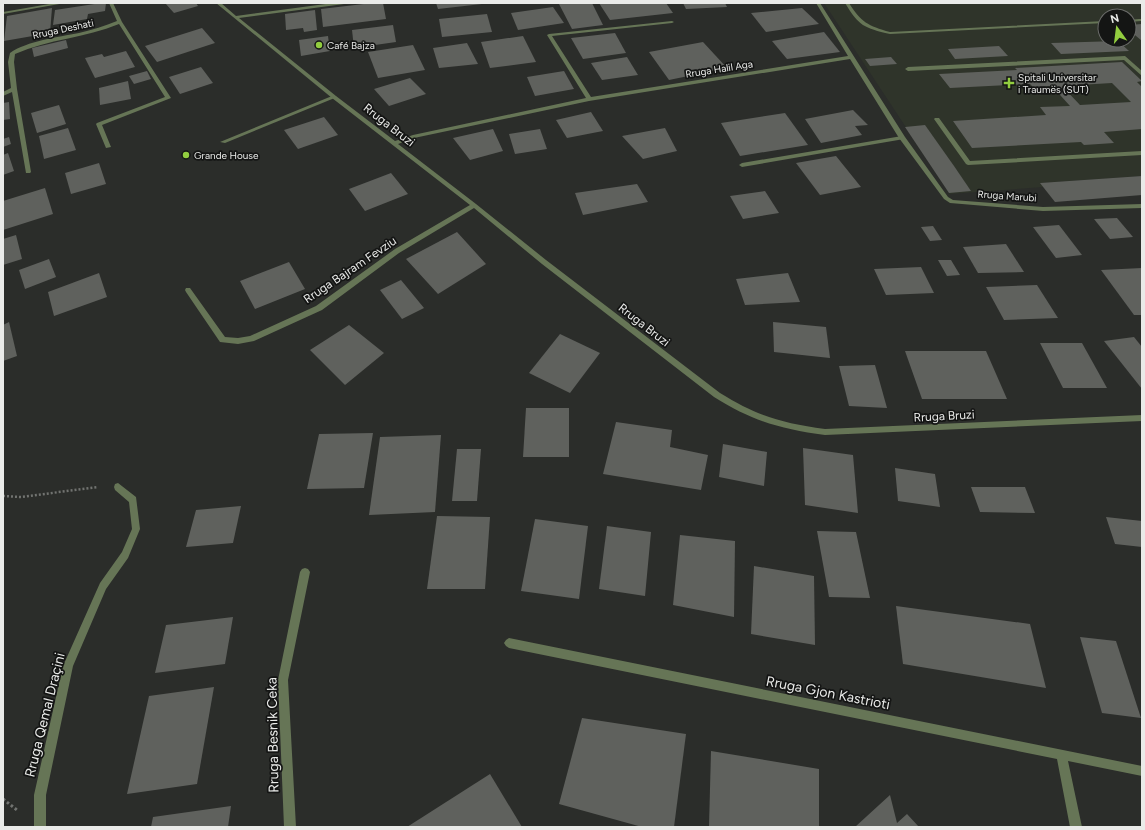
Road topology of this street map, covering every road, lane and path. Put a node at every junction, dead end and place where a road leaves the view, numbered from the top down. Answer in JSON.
{"nodes":[{"id":1,"x":63,"y":3,"type":"edge"},
{"id":2,"x":110,"y":3,"type":"edge"},
{"id":3,"x":218,"y":3,"type":"edge"},
{"id":4,"x":344,"y":3,"type":"edge"},
{"id":5,"x":818,"y":3,"type":"edge"},
{"id":6,"x":847,"y":3,"type":"edge"},
{"id":7,"x":3,"y":13,"type":"edge"},
{"id":8,"x":236,"y":17,"type":"junction"},
{"id":9,"x":120,"y":22,"type":"junction"},
{"id":10,"x":672,"y":22,"type":"dead end"},
{"id":11,"x":1097,"y":22,"type":"edge"},
{"id":12,"x":852,"y":57,"type":"junction"},
{"id":13,"x":908,"y":69,"type":"dead end"},
{"id":14,"x":1142,"y":74,"type":"edge"},
{"id":15,"x":14,"y":89,"type":"junction"},
{"id":16,"x":3,"y":94,"type":"edge"},
{"id":17,"x":334,"y":97,"type":"junction"},
{"id":18,"x":589,"y":99,"type":"junction"},
{"id":19,"x":937,"y":119,"type":"dead end"},
{"id":20,"x":902,"y":138,"type":"junction"},
{"id":21,"x":223,"y":142,"type":"dead end"},
{"id":22,"x":394,"y":143,"type":"junction"},
{"id":23,"x":108,"y":147,"type":"dead end"},
{"id":24,"x":1142,"y":153,"type":"edge"},
{"id":25,"x":742,"y":165,"type":"dead end"},
{"id":26,"x":28,"y":172,"type":"dead end"},
{"id":27,"x":474,"y":205,"type":"junction"},
{"id":28,"x":1142,"y":206,"type":"edge"},
{"id":29,"x":188,"y":290,"type":"dead end"},
{"id":30,"x":1142,"y":418,"type":"edge"},
{"id":31,"x":118,"y":487,"type":"joint"},
{"id":32,"x":3,"y":496,"type":"edge"},
{"id":33,"x":305,"y":572,"type":"dead end"},
{"id":34,"x":509,"y":644,"type":"dead end"},
{"id":35,"x":1061,"y":754,"type":"junction"},
{"id":36,"x":1142,"y":771,"type":"edge"},
{"id":37,"x":40,"y":827,"type":"edge"},
{"id":38,"x":290,"y":827,"type":"edge"},
{"id":39,"x":1076,"y":827,"type":"edge"}],
"edges":[{"from":1,"to":7,"type":"street"},
{"from":2,"to":9,"type":"street"},
{"from":3,"to":8,"type":"street","name":"Rruga Bruzi"},
{"from":4,"to":8,"type":"street"},
{"from":5,"to":12,"type":"street","name":"Rruga Marubi"},
{"from":6,"to":11,"type":"street"},
{"from":8,"to":17,"type":"street","name":"Rruga Bruzi"},
{"from":9,"to":15,"type":"street","name":"Rruga Deshati"},
{"from":9,"to":23,"type":"street"},
{"from":10,"to":18,"type":"street"},
{"from":12,"to":18,"type":"street","name":"Rruga Halil Aga"},
{"from":12,"to":20,"type":"street","name":"Rruga Marubi"},
{"from":13,"to":14,"type":"street"},
{"from":15,"to":16,"type":"street"},
{"from":15,"to":26,"type":"street","name":"Rruga Deshati"},
{"from":17,"to":21,"type":"street"},
{"from":17,"to":22,"type":"street","name":"Rruga Bruzi"},
{"from":18,"to":22,"type":"street","name":"Rruga Halil Aga"},
{"from":19,"to":24,"type":"street"},
{"from":20,"to":25,"type":"street"},
{"from":20,"to":28,"type":"street","name":"Rruga Marubi"},
{"from":22,"to":27,"type":"street","name":"Rruga Bruzi"},
{"from":27,"to":29,"type":"street","name":"Rruga Bajram Fevziu"},
{"from":27,"to":30,"type":"street","name":"Rruga Bruzi"},
{"from":31,"to":32,"type":"path"},
{"from":31,"to":37,"type":"street","name":"Rruga Qemal Draçini"},
{"from":33,"to":38,"type":"street","name":"Rruga Besnik Ceka"},
{"from":34,"to":35,"type":"street","name":"Rruga Gjon Kastrioti"},
{"from":35,"to":36,"type":"street","name":"Rruga Gjon Kastrioti"},
{"from":35,"to":39,"type":"street"}]}
